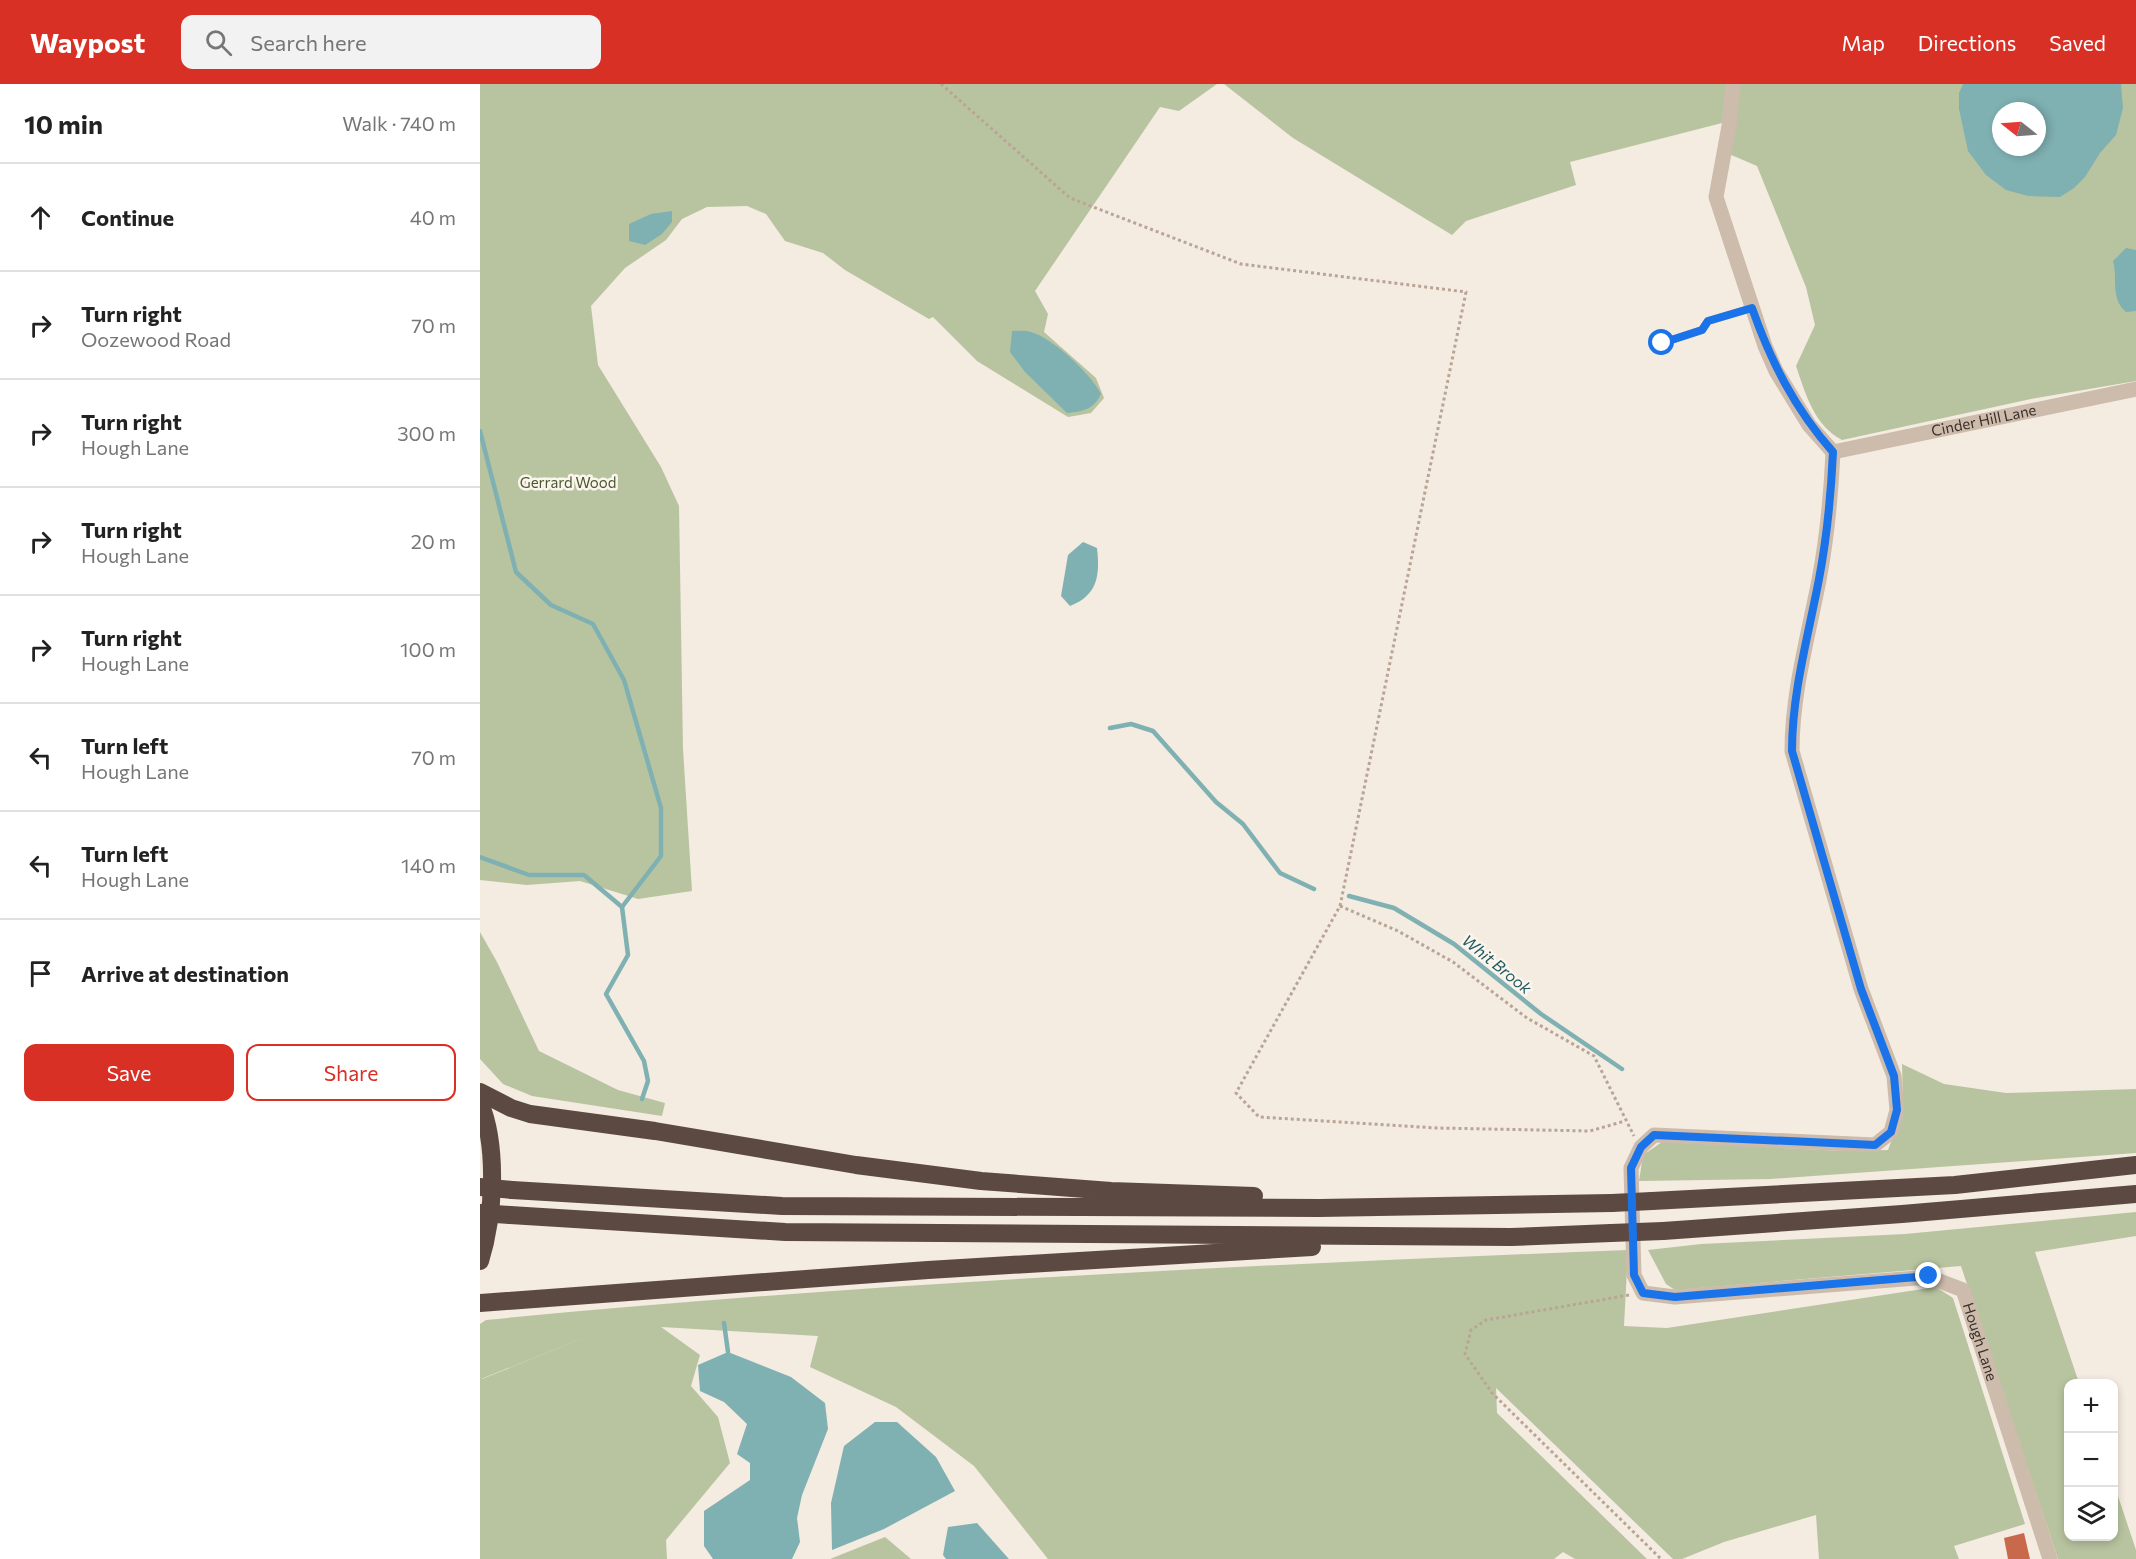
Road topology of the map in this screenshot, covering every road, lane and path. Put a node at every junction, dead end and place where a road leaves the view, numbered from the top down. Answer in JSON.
{"nodes":[{"id":1,"x":941,"y":84,"type":"edge"},
{"id":2,"x":1733,"y":84,"type":"edge"},
{"id":3,"x":1752,"y":308,"type":"junction"},
{"id":4,"x":1662,"y":343,"type":"dead end"},
{"id":5,"x":2136,"y":388,"type":"edge"},
{"id":6,"x":1833,"y":452,"type":"junction"},
{"id":7,"x":1340,"y":906,"type":"junction"},
{"id":8,"x":480,"y":1092,"type":"edge"},
{"id":9,"x":480,"y":1103,"type":"edge"},
{"id":10,"x":1625,"y":1121,"type":"junction"},
{"id":11,"x":1641,"y":1147,"type":"junction"},
{"id":12,"x":2136,"y":1165,"type":"edge"},
{"id":13,"x":480,"y":1187,"type":"edge"},
{"id":14,"x":2136,"y":1194,"type":"edge"},
{"id":15,"x":1447,"y":1207,"type":"junction"},
{"id":16,"x":480,"y":1213,"type":"edge"},
{"id":17,"x":1511,"y":1237,"type":"junction"},
{"id":18,"x":480,"y":1261,"type":"edge"},
{"id":19,"x":1643,"y":1293,"type":"junction"},
{"id":20,"x":480,"y":1303,"type":"edge"},
{"id":21,"x":1661,"y":1559,"type":"edge"},
{"id":22,"x":2050,"y":1559,"type":"edge"}],
"edges":[{"from":1,"to":7,"type":"path"},
{"from":2,"to":3,"type":"street"},
{"from":3,"to":4,"type":"lane"},
{"from":3,"to":6,"type":"street"},
{"from":5,"to":6,"type":"street","name":"Cinder Hill Lane"},
{"from":6,"to":11,"type":"street"},
{"from":7,"to":10,"type":"path"},
{"from":7,"to":10,"type":"path"},
{"from":8,"to":15,"type":"highway"},
{"from":9,"to":18,"type":"highway"},
{"from":10,"to":11,"type":"path"},
{"from":11,"to":19,"type":"street"},
{"from":12,"to":15,"type":"highway","bridge":true},
{"from":13,"to":15,"type":"highway","bridge":true},
{"from":14,"to":17,"type":"highway","bridge":true},
{"from":16,"to":17,"type":"highway","bridge":true},
{"from":17,"to":20,"type":"highway"},
{"from":19,"to":21,"type":"path"},
{"from":19,"to":22,"type":"street","name":"Hough Lane"}]}
